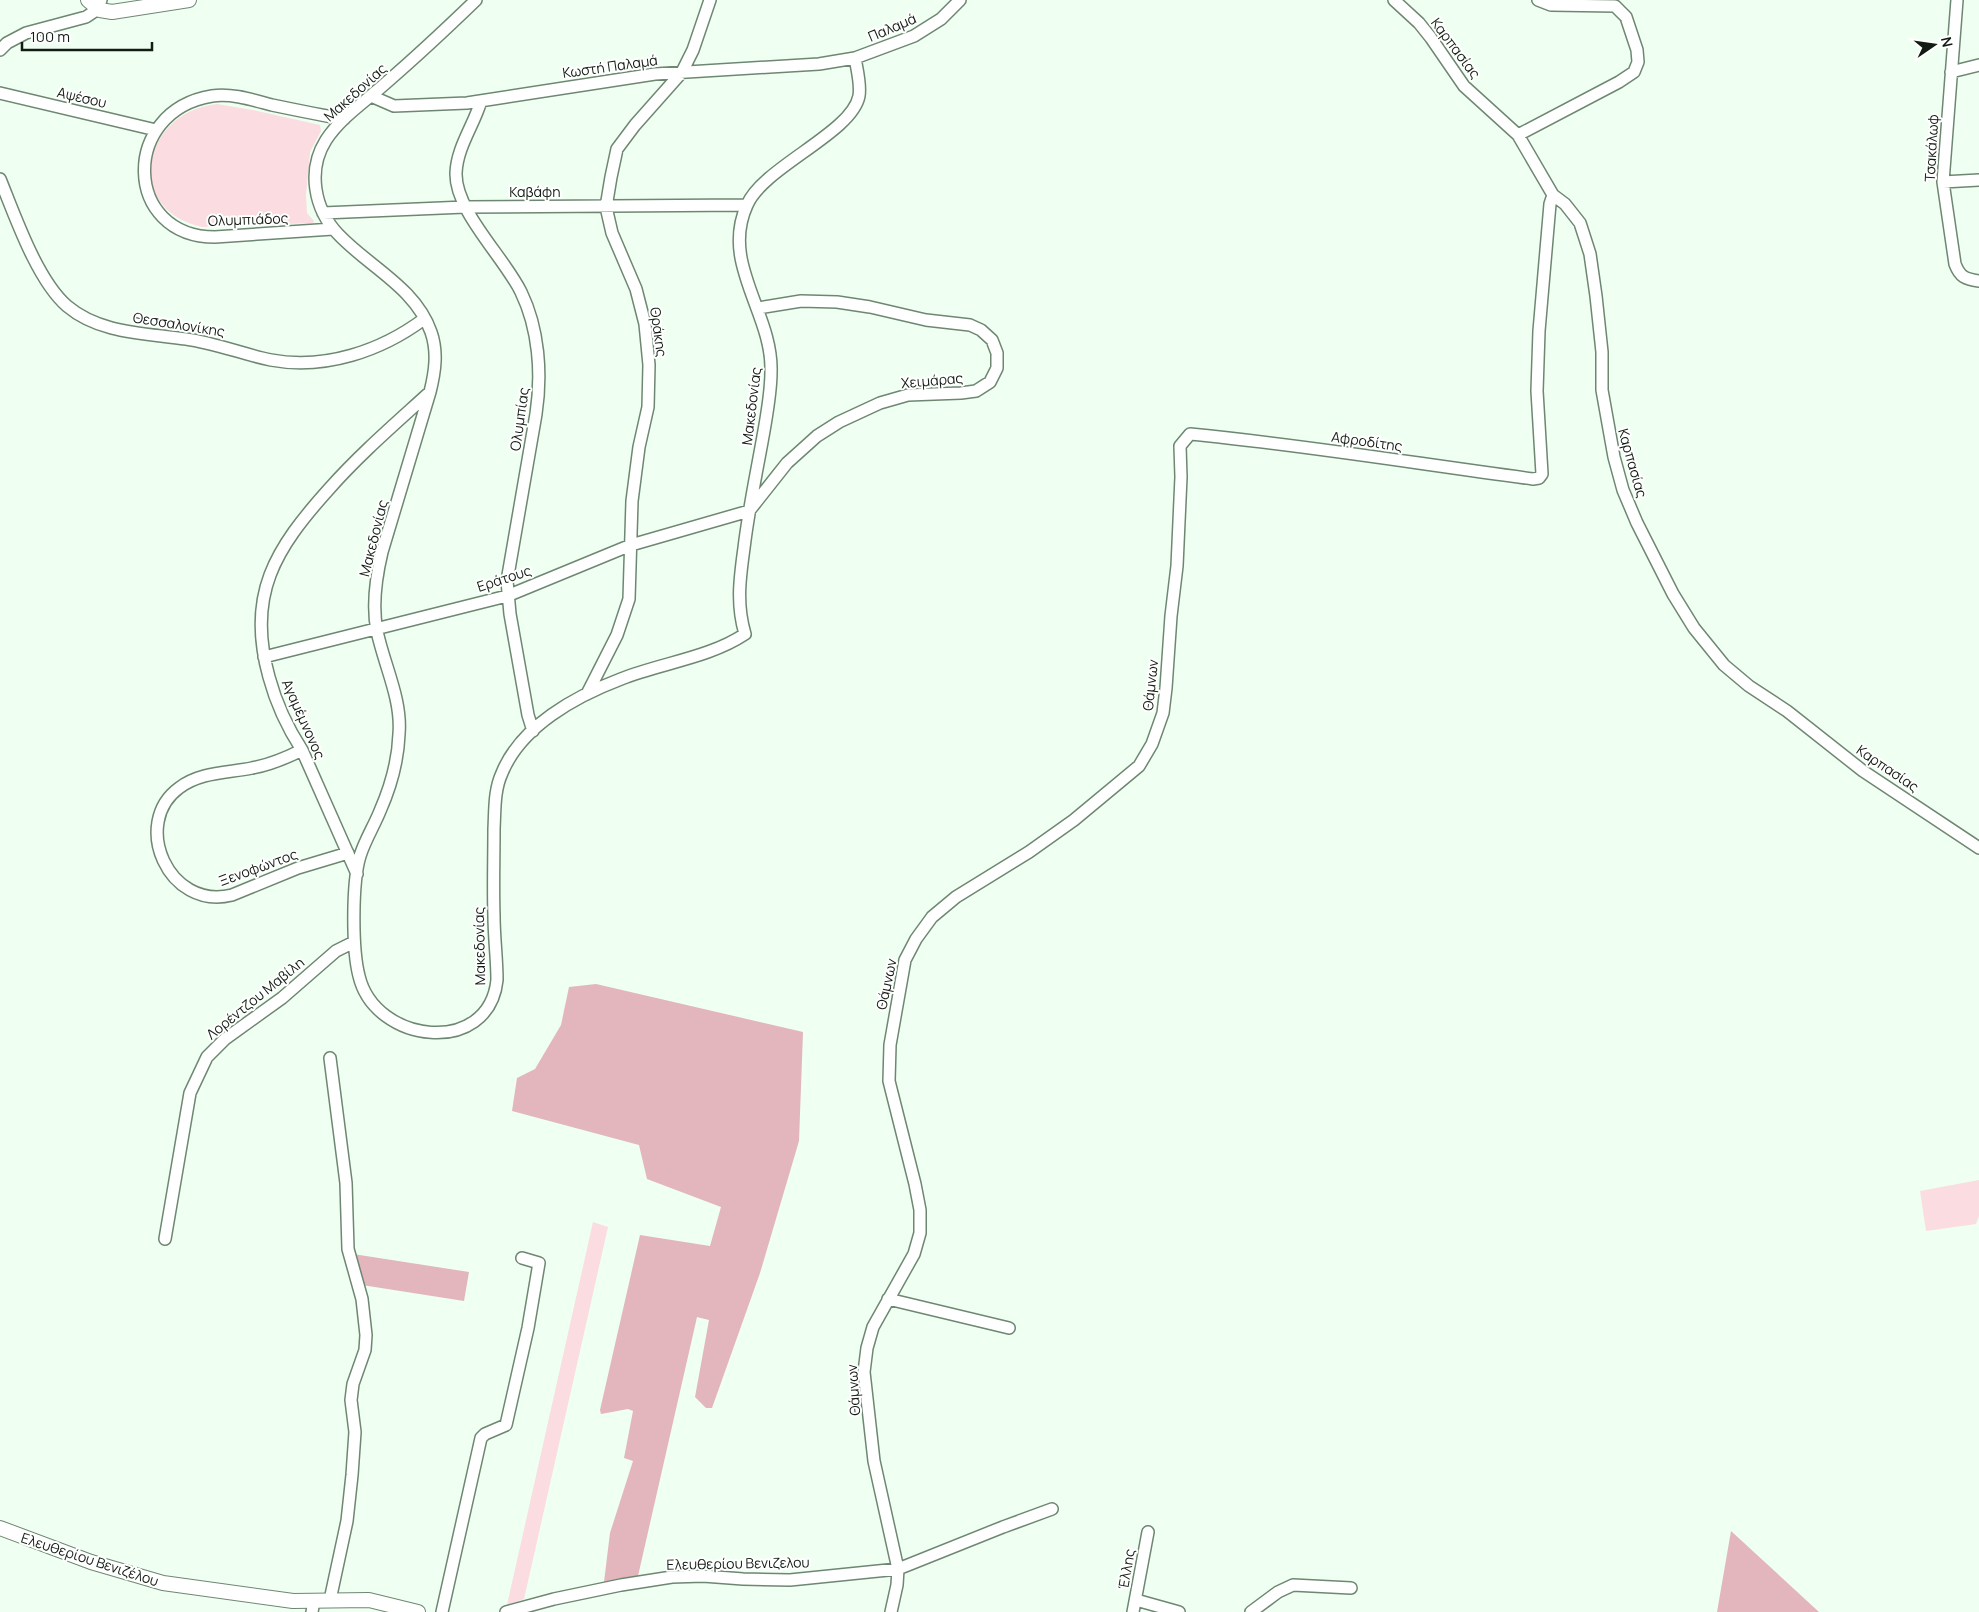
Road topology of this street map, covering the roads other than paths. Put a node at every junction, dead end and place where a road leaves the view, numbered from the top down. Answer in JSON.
{"nodes":[{"id":1,"x":128,"y":0,"type":"edge"},
{"id":2,"x":189,"y":0,"type":"edge"},
{"id":3,"x":476,"y":0,"type":"edge"},
{"id":4,"x":710,"y":0,"type":"edge"},
{"id":5,"x":960,"y":0,"type":"edge"},
{"id":6,"x":1394,"y":0,"type":"edge"},
{"id":7,"x":1538,"y":0,"type":"edge"},
{"id":8,"x":1957,"y":0,"type":"edge"},
{"id":9,"x":97,"y":2,"type":"edge"},
{"id":10,"x":0,"y":50,"type":"edge"},
{"id":11,"x":855,"y":58,"type":"junction"},
{"id":12,"x":1979,"y":65,"type":"edge"},
{"id":13,"x":682,"y":72,"type":"junction"},
{"id":14,"x":1951,"y":72,"type":"junction"},
{"id":15,"x":0,"y":93,"type":"edge"},
{"id":16,"x":371,"y":96,"type":"junction"},
{"id":17,"x":481,"y":101,"type":"junction"},
{"id":18,"x":344,"y":119,"type":"junction"},
{"id":19,"x":156,"y":130,"type":"junction"},
{"id":20,"x":1518,"y":135,"type":"junction"},
{"id":21,"x":0,"y":179,"type":"edge"},
{"id":22,"x":1979,"y":180,"type":"edge"},
{"id":23,"x":1943,"y":182,"type":"junction"},
{"id":24,"x":1553,"y":195,"type":"junction"},
{"id":25,"x":746,"y":205,"type":"junction"},
{"id":26,"x":465,"y":207,"type":"junction"},
{"id":27,"x":606,"y":207,"type":"junction"},
{"id":28,"x":323,"y":213,"type":"junction"},
{"id":29,"x":333,"y":230,"type":"junction"},
{"id":30,"x":1979,"y":281,"type":"edge"},
{"id":31,"x":758,"y":308,"type":"junction"},
{"id":32,"x":424,"y":320,"type":"junction"},
{"id":33,"x":430,"y":392,"type":"junction"},
{"id":34,"x":1190,"y":434,"type":"joint"},
{"id":35,"x":748,"y":512,"type":"junction"},
{"id":36,"x":631,"y":545,"type":"junction"},
{"id":37,"x":507,"y":596,"type":"junction"},
{"id":38,"x":376,"y":629,"type":"junction"},
{"id":39,"x":264,"y":657,"type":"junction"},
{"id":40,"x":587,"y":694,"type":"junction"},
{"id":41,"x":533,"y":731,"type":"junction"},
{"id":42,"x":302,"y":750,"type":"junction"},
{"id":43,"x":1979,"y":848,"type":"edge"},
{"id":44,"x":348,"y":853,"type":"junction"},
{"id":45,"x":357,"y":874,"type":"junction"},
{"id":46,"x":354,"y":942,"type":"junction"},
{"id":47,"x":330,"y":1058,"type":"dead end"},
{"id":48,"x":165,"y":1240,"type":"dead end"},
{"id":49,"x":522,"y":1258,"type":"dead end"},
{"id":50,"x":888,"y":1298,"type":"junction"},
{"id":51,"x":1009,"y":1328,"type":"dead end"},
{"id":52,"x":1052,"y":1509,"type":"dead end"},
{"id":53,"x":0,"y":1528,"type":"edge"},
{"id":54,"x":1148,"y":1532,"type":"dead end"},
{"id":55,"x":898,"y":1570,"type":"junction"},
{"id":56,"x":1351,"y":1588,"type":"dead end"},
{"id":57,"x":330,"y":1600,"type":"junction"},
{"id":58,"x":1134,"y":1606,"type":"edge"},
{"id":59,"x":313,"y":1607,"type":"edge"},
{"id":60,"x":418,"y":1612,"type":"edge"},
{"id":61,"x":442,"y":1612,"type":"edge"},
{"id":62,"x":506,"y":1612,"type":"edge"},
{"id":63,"x":891,"y":1612,"type":"edge"},
{"id":64,"x":1179,"y":1612,"type":"edge"},
{"id":65,"x":1251,"y":1612,"type":"edge"}],
"edges":[{"from":1,"to":9,"type":"main road"},
{"from":2,"to":9,"type":"main road"},
{"from":3,"to":16,"type":"street","name":"Μακεδονίας"},
{"from":4,"to":13,"type":"street","name":"Θράκης"},
{"from":5,"to":11,"type":"street","name":"Παλαμά"},
{"from":6,"to":20,"type":"street","name":"Καρπασίας"},
{"from":7,"to":20,"type":"street"},
{"from":8,"to":14,"type":"street","name":"Τσακάλωφ"},
{"from":9,"to":10,"type":"street"},
{"from":11,"to":13,"type":"street","name":"Κωστή Παλαμά"},
{"from":11,"to":25,"type":"street","name":"Μακεδονίας"},
{"from":12,"to":14,"type":"street"},
{"from":13,"to":17,"type":"street","name":"Κωστή Παλαμά"},
{"from":13,"to":27,"type":"street","name":"Θράκης"},
{"from":14,"to":23,"type":"street","name":"Τσακάλωφ"},
{"from":15,"to":19,"type":"street","name":"Αψέσου"},
{"from":16,"to":17,"type":"street","name":"Κωστή Παλαμά"},
{"from":16,"to":18,"type":"street","name":"Μακεδονίας"},
{"from":17,"to":26,"type":"street","name":"Ολυμπίας"},
{"from":18,"to":19,"type":"street","name":"Ολυμπιάδος"},
{"from":18,"to":28,"type":"street","name":"Μακεδονίας"},
{"from":19,"to":29,"type":"street","name":"Ολυμπιάδος"},
{"from":20,"to":24,"type":"street","name":"Καρπασίας"},
{"from":21,"to":32,"type":"street","name":"Θεσσαλονίκης"},
{"from":22,"to":23,"type":"street"},
{"from":23,"to":30,"type":"street","name":"Τσακάλωφ"},
{"from":24,"to":34,"type":"street","name":"Αφροδίτης"},
{"from":24,"to":43,"type":"street","name":"Καρπασίας"},
{"from":25,"to":27,"type":"street","name":"Καβάφη"},
{"from":25,"to":31,"type":"street","name":"Μακεδονίας"},
{"from":26,"to":27,"type":"street","name":"Καβάφη"},
{"from":26,"to":28,"type":"street","name":"Καβάφη"},
{"from":26,"to":37,"type":"street","name":"Ολυμπίας"},
{"from":27,"to":36,"type":"street","name":"Θράκης"},
{"from":28,"to":29,"type":"street","name":"Μακεδονίας"},
{"from":29,"to":32,"type":"street","name":"Μακεδονίας"},
{"from":31,"to":35,"type":"street","name":"Μακεδονίας"},
{"from":31,"to":35,"type":"street","name":"Χειμάρας"},
{"from":32,"to":33,"type":"street","name":"Μακεδονίας"},
{"from":33,"to":38,"type":"street","name":"Μακεδονίας"},
{"from":33,"to":39,"type":"street","name":"Αγαμέμνονος"},
{"from":34,"to":50,"type":"street","name":"Θάμνων"},
{"from":35,"to":36,"type":"street","name":"Εράτους"},
{"from":35,"to":40,"type":"street","name":"Μακεδονίας"},
{"from":36,"to":37,"type":"street","name":"Εράτους"},
{"from":36,"to":40,"type":"street","name":"Θράκης"},
{"from":37,"to":38,"type":"street","name":"Εράτους"},
{"from":37,"to":41,"type":"street","name":"Ολυμπίας"},
{"from":38,"to":39,"type":"street","name":"Εράτους"},
{"from":38,"to":45,"type":"street","name":"Μακεδονίας"},
{"from":39,"to":42,"type":"street","name":"Αγαμέμνονος"},
{"from":40,"to":41,"type":"street","name":"Μακεδονίας"},
{"from":41,"to":46,"type":"street","name":"Μακεδονίας"},
{"from":42,"to":44,"type":"street","name":"Αγαμέμνονος"},
{"from":42,"to":44,"type":"street","name":"Ξενοφώντος"},
{"from":44,"to":45,"type":"street","name":"Αγαμέμνονος"},
{"from":45,"to":46,"type":"street","name":"Μακεδονίας"},
{"from":46,"to":48,"type":"street","name":"Λορέντζου Μαβίλη"},
{"from":47,"to":57,"type":"street"},
{"from":49,"to":61,"type":"street"},
{"from":50,"to":51,"type":"street"},
{"from":50,"to":55,"type":"street","name":"Θάμνων"},
{"from":52,"to":55,"type":"street","name":"Ελευθερίου Βενιζελου"},
{"from":53,"to":59,"type":"main road","name":"Ελευθερίου Βενιζέλου"},
{"from":54,"to":58,"type":"street","name":"Έλλης"},
{"from":55,"to":62,"type":"street","name":"Ελευθερίου Βενιζελου"},
{"from":55,"to":63,"type":"street","name":"Θάμνων"},
{"from":56,"to":65,"type":"street"},
{"from":57,"to":59,"type":"main road","name":"Ελευθερίου Βενιζέλου"},
{"from":57,"to":60,"type":"main road","name":"Ελευθερίου Βενιζέλου"},
{"from":58,"to":64,"type":"street"}]}
